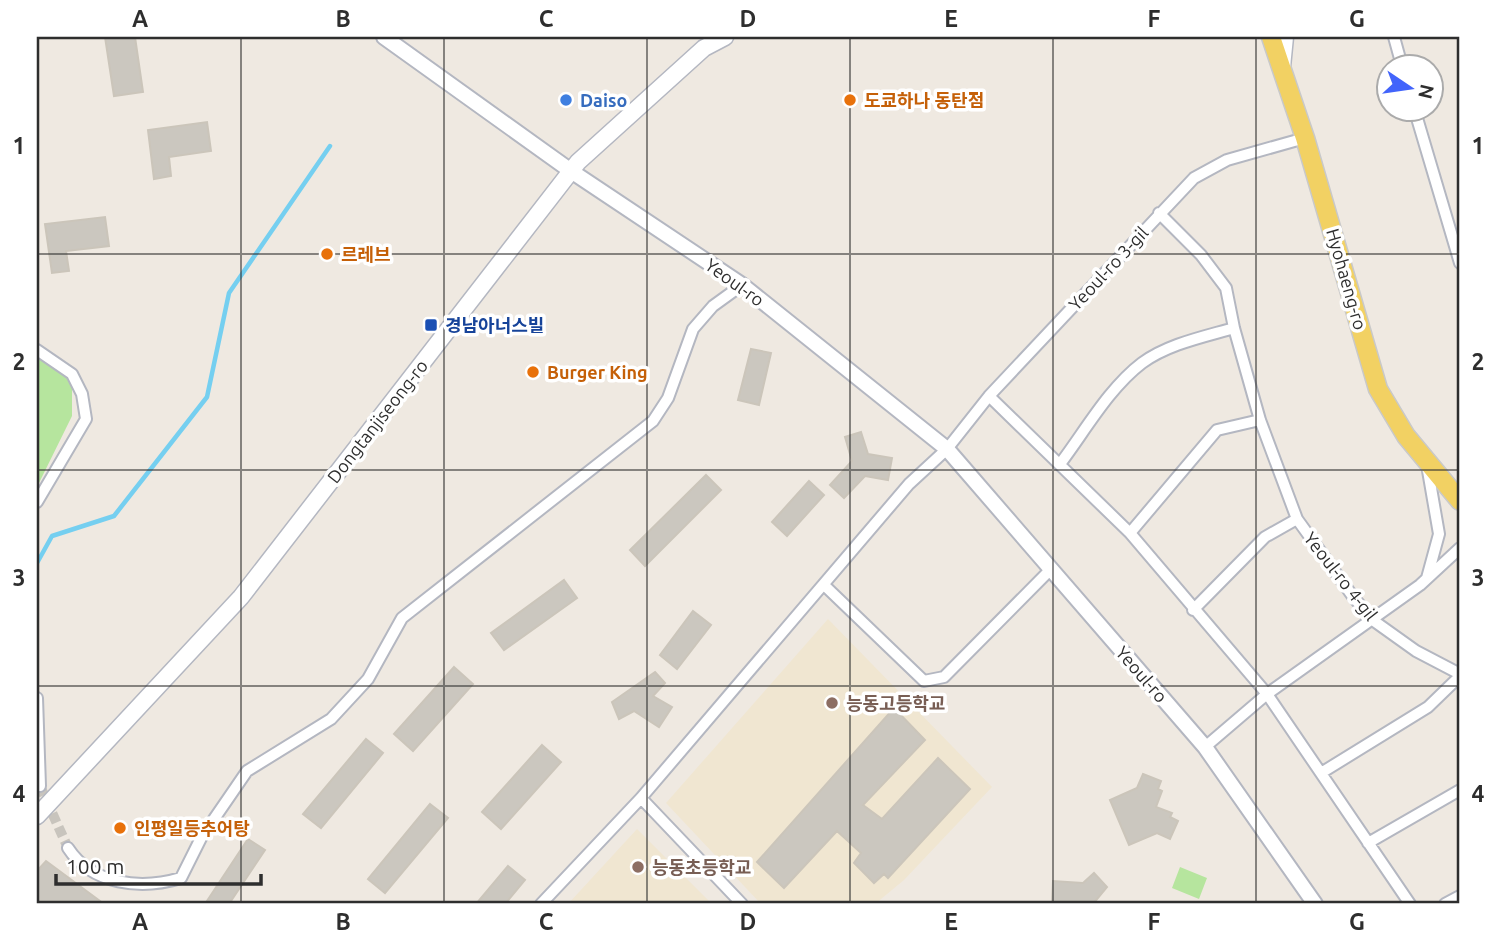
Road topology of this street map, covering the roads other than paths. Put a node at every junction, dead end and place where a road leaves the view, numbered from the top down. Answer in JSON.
{"nodes":[{"id":1,"x":384,"y":37,"type":"edge"},
{"id":2,"x":725,"y":37,"type":"edge"},
{"id":3,"x":1271,"y":37,"type":"edge"},
{"id":4,"x":1285,"y":37,"type":"edge"},
{"id":5,"x":1281,"y":69,"type":"junction"},
{"id":6,"x":1418,"y":122,"type":"edge"},
{"id":7,"x":1305,"y":138,"type":"junction"},
{"id":8,"x":571,"y":171,"type":"junction"},
{"id":9,"x":1159,"y":213,"type":"junction"},
{"id":10,"x":1460,"y":263,"type":"edge"},
{"id":11,"x":742,"y":285,"type":"junction"},
{"id":12,"x":1234,"y":328,"type":"junction"},
{"id":13,"x":37,"y":350,"type":"edge"},
{"id":14,"x":989,"y":396,"type":"junction"},
{"id":15,"x":1260,"y":420,"type":"junction"},
{"id":16,"x":947,"y":449,"type":"junction"},
{"id":17,"x":1426,"y":462,"type":"junction"},
{"id":18,"x":1060,"y":464,"type":"junction"},
{"id":19,"x":1460,"y":501,"type":"edge"},
{"id":20,"x":37,"y":502,"type":"edge"},
{"id":21,"x":1297,"y":519,"type":"junction"},
{"id":22,"x":1130,"y":533,"type":"junction"},
{"id":23,"x":1460,"y":548,"type":"edge"},
{"id":24,"x":1455,"y":560,"type":"edge"},
{"id":25,"x":1051,"y":569,"type":"junction"},
{"id":26,"x":1426,"y":580,"type":"junction"},
{"id":27,"x":824,"y":585,"type":"junction"},
{"id":28,"x":1193,"y":610,"type":"junction"},
{"id":29,"x":1374,"y":621,"type":"junction"},
{"id":30,"x":1460,"y":675,"type":"edge"},
{"id":31,"x":1268,"y":694,"type":"junction"},
{"id":32,"x":37,"y":698,"type":"edge"},
{"id":33,"x":1205,"y":747,"type":"junction"},
{"id":34,"x":1321,"y":773,"type":"junction"},
{"id":35,"x":40,"y":786,"type":"dead end"},
{"id":36,"x":1460,"y":790,"type":"edge"},
{"id":37,"x":641,"y":798,"type":"junction"},
{"id":38,"x":37,"y":816,"type":"edge"},
{"id":39,"x":1368,"y":843,"type":"junction"},
{"id":40,"x":68,"y":848,"type":"tunnel mouth"},
{"id":41,"x":1460,"y":896,"type":"edge"},
{"id":42,"x":541,"y":904,"type":"edge"},
{"id":43,"x":742,"y":904,"type":"edge"},
{"id":44,"x":1315,"y":904,"type":"edge"},
{"id":45,"x":1410,"y":904,"type":"edge"},
{"id":46,"x":1445,"y":904,"type":"edge"}],
"edges":[{"from":1,"to":8,"type":"street","name":"Yeoul-ro"},
{"from":2,"to":8,"type":"main road","name":"Dongtanjiseong-ro"},
{"from":3,"to":5,"type":"main road","name":"Hyohaeng-ro"},
{"from":4,"to":5,"type":"main road"},
{"from":5,"to":7,"type":"main road","name":"Hyohaeng-ro"},
{"from":6,"to":10,"type":"street"},
{"from":7,"to":9,"type":"street","name":"Yeoul-ro 3-gil"},
{"from":7,"to":17,"type":"main road","name":"Hyohaeng-ro"},
{"from":8,"to":11,"type":"street","name":"Yeoul-ro"},
{"from":8,"to":38,"type":"main road","name":"Dongtanjiseong-ro"},
{"from":9,"to":12,"type":"street","name":"Yeoul-ro 4-gil"},
{"from":9,"to":14,"type":"street","name":"Yeoul-ro 3-gil"},
{"from":11,"to":16,"type":"street","name":"Yeoul-ro"},
{"from":11,"to":40,"type":"street"},
{"from":12,"to":15,"type":"street","name":"Yeoul-ro 4-gil"},
{"from":12,"to":18,"type":"street"},
{"from":13,"to":20,"type":"street"},
{"from":14,"to":16,"type":"street","name":"Yeoul-ro 3-gil"},
{"from":14,"to":18,"type":"street"},
{"from":15,"to":21,"type":"street","name":"Yeoul-ro 4-gil"},
{"from":15,"to":22,"type":"street"},
{"from":16,"to":25,"type":"street","name":"Yeoul-ro"},
{"from":16,"to":27,"type":"street","name":"Yeoul-ro 3-gil"},
{"from":17,"to":19,"type":"main road","name":"Hyohaeng-ro"},
{"from":17,"to":26,"type":"street"},
{"from":18,"to":22,"type":"street"},
{"from":21,"to":28,"type":"street","name":"Yeoul-ro 4-gil"},
{"from":21,"to":29,"type":"street","name":"Yeoul-ro 4-gil"},
{"from":22,"to":28,"type":"street"},
{"from":23,"to":24,"type":"street"},
{"from":24,"to":26,"type":"street"},
{"from":25,"to":27,"type":"street"},
{"from":25,"to":33,"type":"street","name":"Yeoul-ro"},
{"from":26,"to":29,"type":"street"},
{"from":27,"to":37,"type":"street","name":"Yeoul-ro 3-gil"},
{"from":28,"to":31,"type":"street"},
{"from":29,"to":30,"type":"street","name":"Yeoul-ro 4-gil"},
{"from":29,"to":31,"type":"street"},
{"from":30,"to":34,"type":"street","name":"Yeoul-ro 4-gil"},
{"from":31,"to":33,"type":"street"},
{"from":31,"to":34,"type":"street"},
{"from":32,"to":35,"type":"street"},
{"from":33,"to":44,"type":"street","name":"Yeoul-ro"},
{"from":34,"to":39,"type":"street"},
{"from":36,"to":39,"type":"street"},
{"from":37,"to":42,"type":"street","name":"Yeoul-ro 3-gil"},
{"from":37,"to":43,"type":"street"},
{"from":39,"to":45,"type":"street"},
{"from":41,"to":46,"type":"street"}]}
